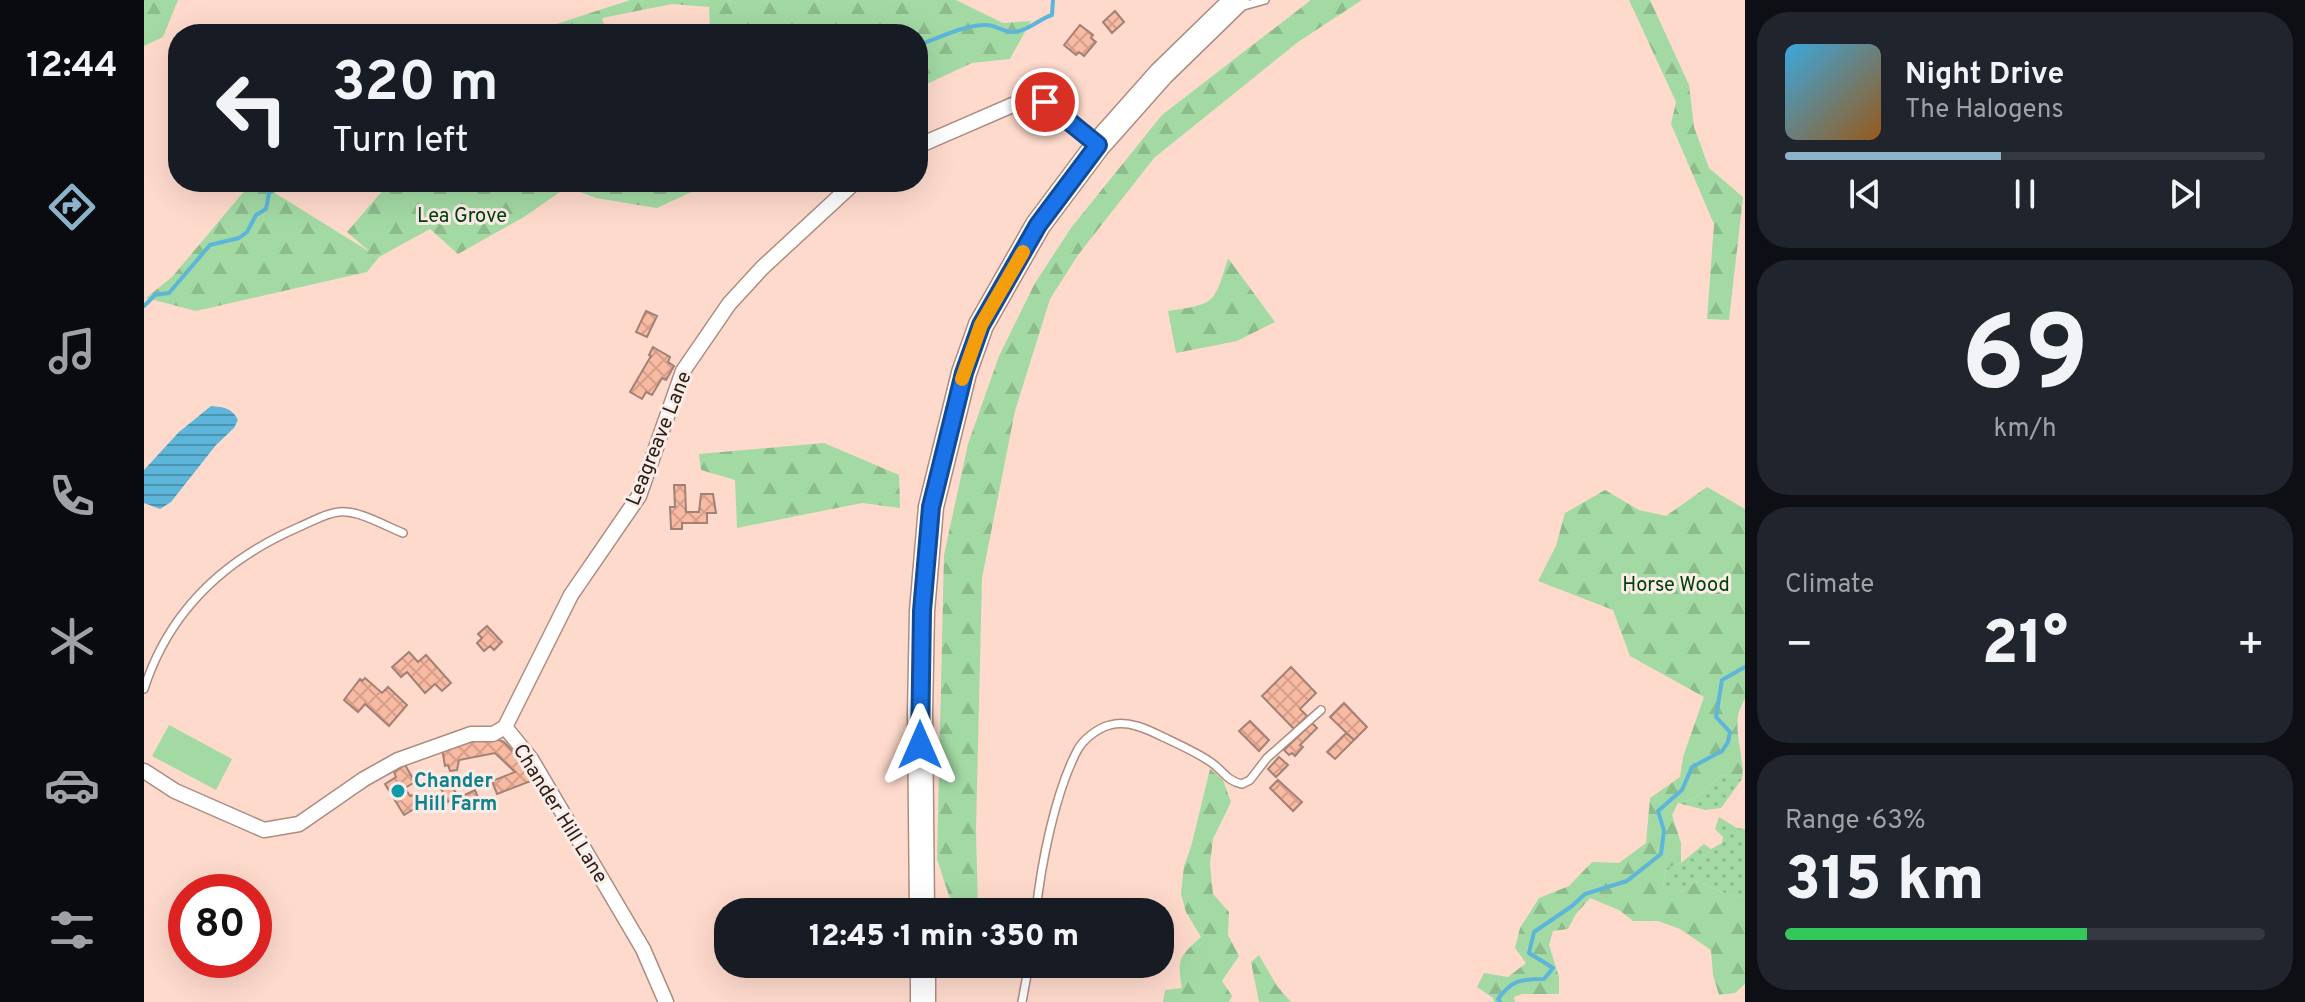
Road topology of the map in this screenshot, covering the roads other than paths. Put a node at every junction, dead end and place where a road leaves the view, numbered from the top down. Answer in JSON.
{"nodes":[{"id":1,"x":1265,"y":0,"type":"edge"},
{"id":2,"x":1231,"y":5,"type":"edge"},
{"id":3,"x":928,"y":142,"type":"edge"},
{"id":4,"x":1098,"y":145,"type":"junction"},
{"id":5,"x":844,"y":192,"type":"edge"},
{"id":6,"x":403,"y":533,"type":"dead end"},
{"id":7,"x":144,"y":689,"type":"edge"},
{"id":8,"x":1321,"y":710,"type":"dead end"},
{"id":9,"x":505,"y":727,"type":"junction"},
{"id":10,"x":144,"y":771,"type":"edge"},
{"id":11,"x":922,"y":898,"type":"edge"},
{"id":12,"x":1038,"y":898,"type":"edge"},
{"id":13,"x":923,"y":978,"type":"edge"},
{"id":14,"x":1026,"y":978,"type":"edge"},
{"id":15,"x":666,"y":1002,"type":"edge"},
{"id":16,"x":923,"y":1002,"type":"edge"},
{"id":17,"x":1022,"y":1002,"type":"edge"}],
"edges":[{"from":1,"to":2,"type":"lane"},
{"from":2,"to":4,"type":"highway"},
{"from":3,"to":4,"type":"street"},
{"from":4,"to":11,"type":"highway"},
{"from":5,"to":9,"type":"street","name":"Leagreave Lane"},
{"from":6,"to":7,"type":"lane"},
{"from":8,"to":12,"type":"lane"},
{"from":9,"to":10,"type":"street","name":"Chander Hill Lane"},
{"from":9,"to":15,"type":"street","name":"Chander Hill Lane"},
{"from":13,"to":16,"type":"highway"},
{"from":14,"to":17,"type":"lane"}]}
